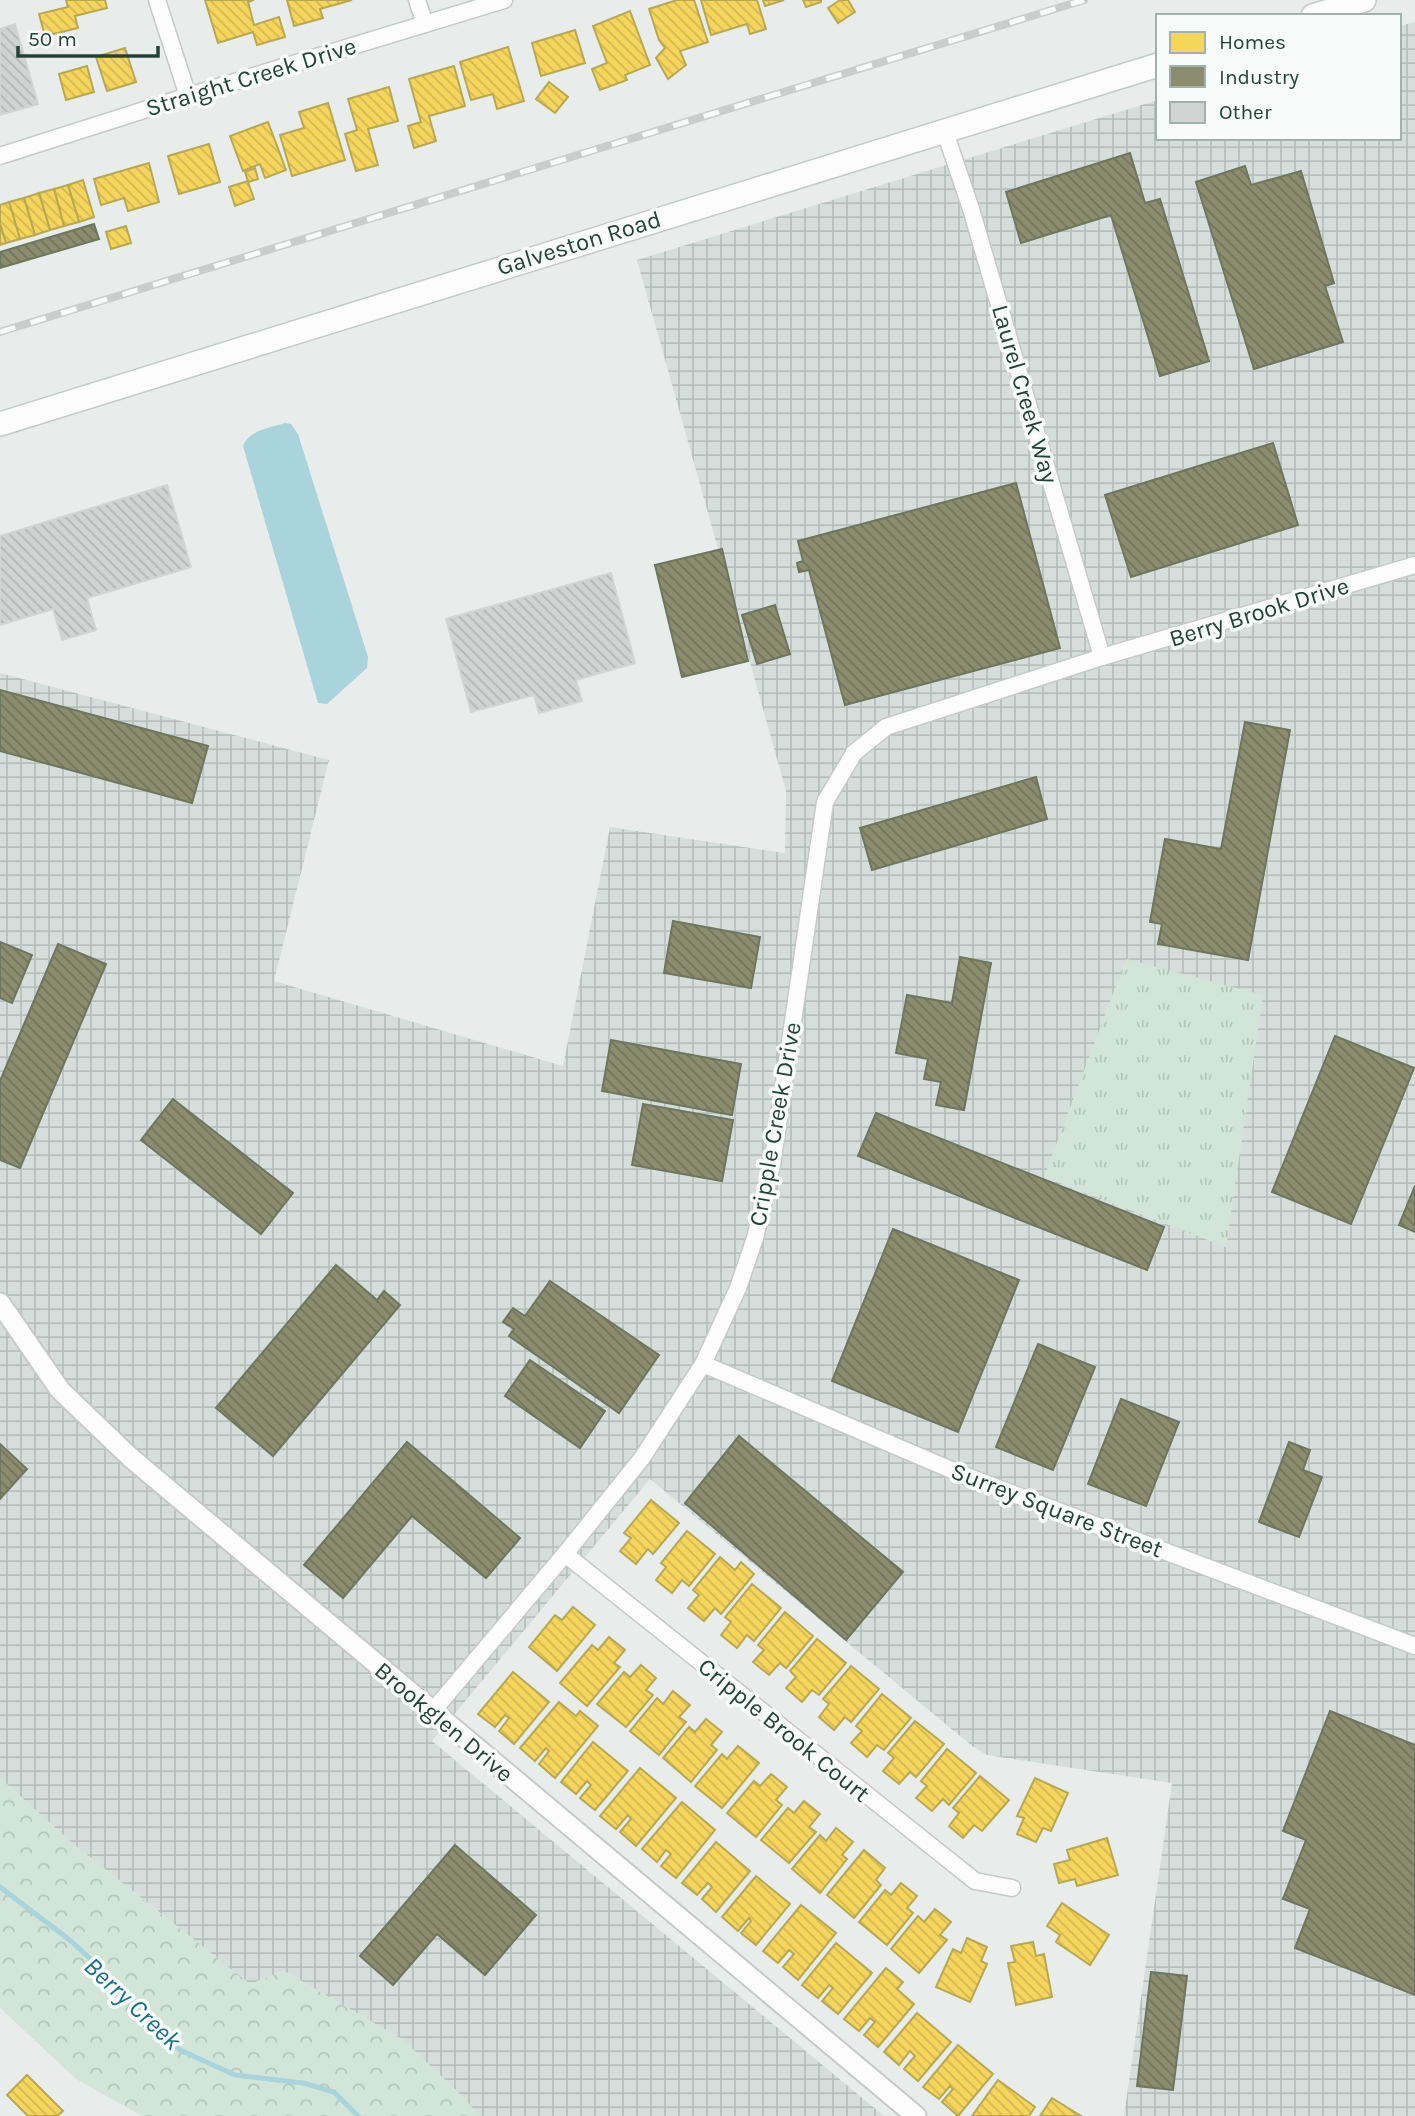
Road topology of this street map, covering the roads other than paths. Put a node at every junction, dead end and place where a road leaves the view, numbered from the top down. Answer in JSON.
{"nodes":[{"id":1,"x":157,"y":0,"type":"edge"},
{"id":2,"x":417,"y":0,"type":"edge"},
{"id":3,"x":504,"y":0,"type":"edge"},
{"id":4,"x":1364,"y":0,"type":"edge"},
{"id":5,"x":1319,"y":14,"type":"edge"},
{"id":6,"x":425,"y":24,"type":"junction"},
{"id":7,"x":1156,"y":66,"type":"edge"},
{"id":8,"x":188,"y":96,"type":"junction"},
{"id":9,"x":945,"y":132,"type":"junction"},
{"id":10,"x":0,"y":156,"type":"edge"},
{"id":11,"x":0,"y":424,"type":"edge"},
{"id":12,"x":1415,"y":565,"type":"edge"},
{"id":13,"x":1102,"y":657,"type":"junction"},
{"id":14,"x":0,"y":1303,"type":"edge"},
{"id":15,"x":704,"y":1364,"type":"junction"},
{"id":16,"x":565,"y":1554,"type":"junction"},
{"id":17,"x":1415,"y":1646,"type":"edge"},
{"id":18,"x":432,"y":1712,"type":"junction"},
{"id":19,"x":1012,"y":1888,"type":"dead end"},
{"id":20,"x":916,"y":2116,"type":"edge"}],
"edges":[{"from":1,"to":8,"type":"street"},
{"from":2,"to":6,"type":"street"},
{"from":3,"to":6,"type":"street","name":"Straight Creek Drive"},
{"from":4,"to":5,"type":"main road"},
{"from":6,"to":8,"type":"street","name":"Straight Creek Drive"},
{"from":7,"to":9,"type":"main road","name":"Galveston Road"},
{"from":8,"to":10,"type":"street","name":"Straight Creek Drive"},
{"from":9,"to":11,"type":"main road","name":"Galveston Road"},
{"from":9,"to":13,"type":"street","name":"Laurel Creek Way"},
{"from":12,"to":13,"type":"street","name":"Berry Brook Drive"},
{"from":13,"to":15,"type":"street","name":"Cripple Creek Drive"},
{"from":14,"to":18,"type":"street","name":"Brookglen Drive"},
{"from":15,"to":16,"type":"street","name":"Cripple Creek Drive"},
{"from":15,"to":17,"type":"street","name":"Surrey Square Street"},
{"from":16,"to":18,"type":"street","name":"Cripple Creek Drive"},
{"from":16,"to":19,"type":"street","name":"Cripple Brook Court"},
{"from":18,"to":20,"type":"street","name":"Brookglen Drive"}]}
